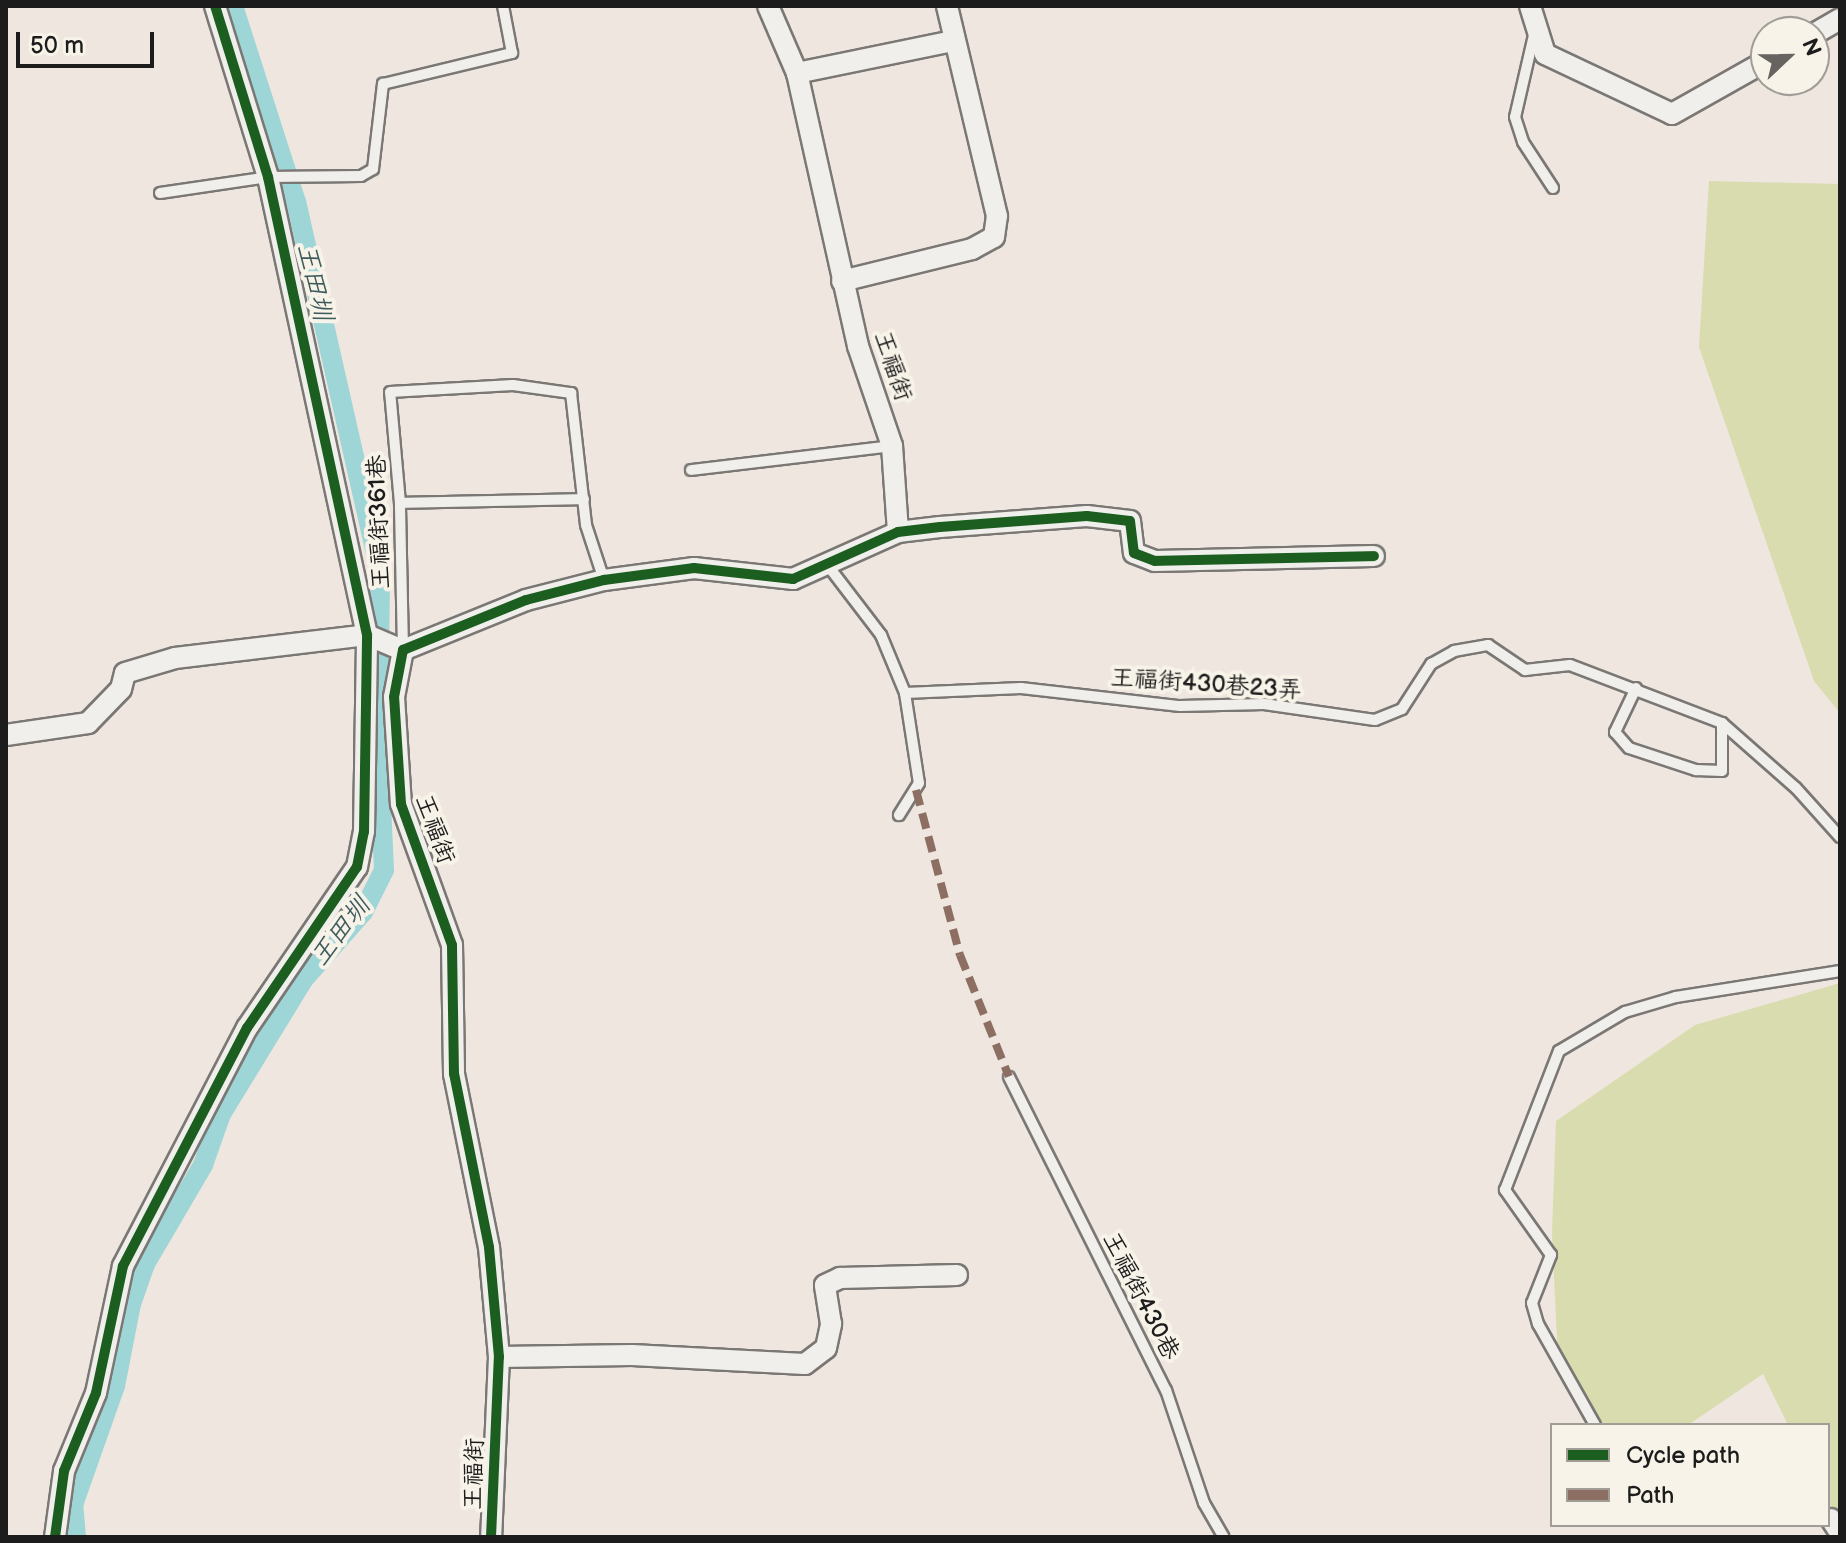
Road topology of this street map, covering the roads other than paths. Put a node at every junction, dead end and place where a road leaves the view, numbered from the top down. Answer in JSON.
{"nodes":[{"id":1,"x":215,"y":6,"type":"edge"},
{"id":2,"x":503,"y":6,"type":"edge"},
{"id":3,"x":947,"y":6,"type":"edge"},
{"id":4,"x":1530,"y":6,"type":"edge"},
{"id":5,"x":769,"y":7,"type":"edge"},
{"id":6,"x":1535,"y":33,"type":"junction"},
{"id":7,"x":953,"y":41,"type":"junction"},
{"id":8,"x":1750,"y":70,"type":"edge"},
{"id":9,"x":797,"y":73,"type":"junction"},
{"id":10,"x":268,"y":177,"type":"junction"},
{"id":11,"x":1553,"y":188,"type":"dead end"},
{"id":12,"x":160,"y":193,"type":"dead end"},
{"id":13,"x":842,"y":281,"type":"junction"},
{"id":14,"x":892,"y":446,"type":"junction"},
{"id":15,"x":691,"y":470,"type":"dead end"},
{"id":16,"x":584,"y":499,"type":"junction"},
{"id":17,"x":400,"y":503,"type":"junction"},
{"id":18,"x":898,"y":532,"type":"junction"},
{"id":19,"x":1374,"y":556,"type":"dead end"},
{"id":20,"x":829,"y":567,"type":"junction"},
{"id":21,"x":604,"y":580,"type":"junction"},
{"id":22,"x":367,"y":635,"type":"junction"},
{"id":23,"x":403,"y":650,"type":"junction"},
{"id":24,"x":1636,"y":688,"type":"junction"},
{"id":25,"x":905,"y":693,"type":"junction"},
{"id":26,"x":1722,"y":723,"type":"junction"},
{"id":27,"x":6,"y":735,"type":"edge"},
{"id":28,"x":899,"y":815,"type":"dead end"},
{"id":29,"x":1840,"y":837,"type":"edge"},
{"id":30,"x":1840,"y":971,"type":"edge"},
{"id":31,"x":1009,"y":1077,"type":"dead end"},
{"id":32,"x":957,"y":1275,"type":"dead end"},
{"id":33,"x":499,"y":1357,"type":"junction"},
{"id":34,"x":1594,"y":1423,"type":"edge"},
{"id":35,"x":55,"y":1537,"type":"edge"},
{"id":36,"x":491,"y":1537,"type":"edge"},
{"id":37,"x":1224,"y":1537,"type":"edge"}],
"edges":[{"from":1,"to":10,"type":"street"},
{"from":2,"to":10,"type":"lane"},
{"from":3,"to":7,"type":"street"},
{"from":4,"to":6,"type":"street"},
{"from":5,"to":9,"type":"street","name":"王福街"},
{"from":6,"to":8,"type":"street"},
{"from":6,"to":11,"type":"lane"},
{"from":7,"to":9,"type":"street"},
{"from":7,"to":13,"type":"street"},
{"from":9,"to":13,"type":"street","name":"王福街"},
{"from":10,"to":12,"type":"lane"},
{"from":10,"to":22,"type":"street"},
{"from":13,"to":14,"type":"street","name":"王福街"},
{"from":14,"to":15,"type":"lane"},
{"from":14,"to":18,"type":"street","name":"王福街"},
{"from":16,"to":17,"type":"lane"},
{"from":16,"to":17,"type":"lane","name":"王福街361巷"},
{"from":16,"to":21,"type":"lane"},
{"from":17,"to":23,"type":"lane","name":"王福街361巷"},
{"from":18,"to":19,"type":"street"},
{"from":18,"to":20,"type":"street"},
{"from":20,"to":21,"type":"street"},
{"from":20,"to":25,"type":"lane"},
{"from":21,"to":23,"type":"street"},
{"from":22,"to":23,"type":"street"},
{"from":22,"to":27,"type":"street"},
{"from":22,"to":35,"type":"street"},
{"from":23,"to":33,"type":"street","name":"王福街"},
{"from":24,"to":25,"type":"lane","name":"王福街430巷23弄"},
{"from":24,"to":26,"type":"lane","name":"王福街430巷23弄"},
{"from":24,"to":26,"type":"lane"},
{"from":25,"to":28,"type":"lane"},
{"from":26,"to":29,"type":"lane","name":"王福街430巷23弄"},
{"from":30,"to":34,"type":"lane"},
{"from":31,"to":37,"type":"lane","name":"王福街430巷"},
{"from":32,"to":33,"type":"street"},
{"from":33,"to":36,"type":"street","name":"王福街"}]}
